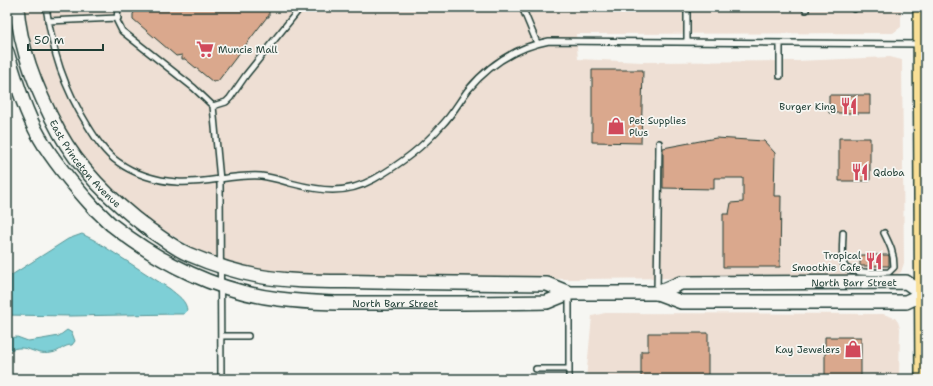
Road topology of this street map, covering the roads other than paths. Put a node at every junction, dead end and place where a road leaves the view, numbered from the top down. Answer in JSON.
{"nodes":[{"id":1,"x":46,"y":7,"type":"edge"},
{"id":2,"x":118,"y":7,"type":"edge"},
{"id":3,"x":301,"y":7,"type":"edge"},
{"id":4,"x":522,"y":7,"type":"edge"},
{"id":5,"x":687,"y":7,"type":"edge"},
{"id":6,"x":922,"y":7,"type":"edge"},
{"id":7,"x":14,"y":10,"type":"edge"},
{"id":8,"x":118,"y":18,"type":"junction"},
{"id":9,"x":48,"y":21,"type":"junction"},
{"id":10,"x":687,"y":42,"type":"junction"},
{"id":11,"x":537,"y":43,"type":"junction"},
{"id":12,"x":780,"y":44,"type":"junction"},
{"id":13,"x":922,"y":44,"type":"junction"},
{"id":14,"x":7,"y":52,"type":"edge"},
{"id":15,"x":780,"y":76,"type":"dead end"},
{"id":16,"x":213,"y":106,"type":"junction"},
{"id":17,"x":659,"y":143,"type":"dead end"},
{"id":18,"x":220,"y":180,"type":"junction"},
{"id":19,"x":843,"y":233,"type":"dead end"},
{"id":20,"x":884,"y":233,"type":"dead end"},
{"id":21,"x":221,"y":266,"type":"junction"},
{"id":22,"x":221,"y":285,"type":"junction"},
{"id":23,"x":569,"y":293,"type":"junction"},
{"id":24,"x":657,"y":293,"type":"junction"},
{"id":25,"x":923,"y":294,"type":"junction"},
{"id":26,"x":221,"y":336,"type":"junction"},
{"id":27,"x":248,"y":336,"type":"dead end"},
{"id":28,"x":536,"y":369,"type":"dead end"},
{"id":29,"x":569,"y":369,"type":"junction"},
{"id":30,"x":221,"y":379,"type":"edge"},
{"id":31,"x":569,"y":379,"type":"edge"},
{"id":32,"x":924,"y":379,"type":"edge"}],
"edges":[{"from":1,"to":9,"type":"lane"},
{"from":2,"to":8,"type":"lane"},
{"from":3,"to":16,"type":"lane"},
{"from":4,"to":11,"type":"lane"},
{"from":5,"to":10,"type":"lane"},
{"from":6,"to":13,"type":"main road"},
{"from":7,"to":21,"type":"street","name":"East Princeton Avenue"},
{"from":8,"to":9,"type":"lane"},
{"from":8,"to":16,"type":"lane"},
{"from":9,"to":18,"type":"lane"},
{"from":10,"to":11,"type":"lane"},
{"from":10,"to":12,"type":"lane"},
{"from":11,"to":18,"type":"lane"},
{"from":12,"to":13,"type":"lane"},
{"from":12,"to":15,"type":"lane"},
{"from":13,"to":25,"type":"main road"},
{"from":14,"to":22,"type":"street","name":"East Princeton Avenue"},
{"from":16,"to":18,"type":"lane"},
{"from":17,"to":24,"type":"lane"},
{"from":18,"to":21,"type":"lane"},
{"from":19,"to":20,"type":"lane"},
{"from":21,"to":22,"type":"lane"},
{"from":21,"to":23,"type":"street","name":"North Barr Street"},
{"from":22,"to":23,"type":"street","name":"North Barr Street"},
{"from":22,"to":26,"type":"lane"},
{"from":23,"to":24,"type":"street","name":"North Barr Street"},
{"from":23,"to":29,"type":"lane"},
{"from":24,"to":25,"type":"street","name":"North Barr Street"},
{"from":24,"to":25,"type":"street","name":"North Barr Street"},
{"from":25,"to":32,"type":"main road"},
{"from":26,"to":27,"type":"lane"},
{"from":26,"to":30,"type":"lane"},
{"from":28,"to":29,"type":"lane"},
{"from":29,"to":31,"type":"lane"}]}
